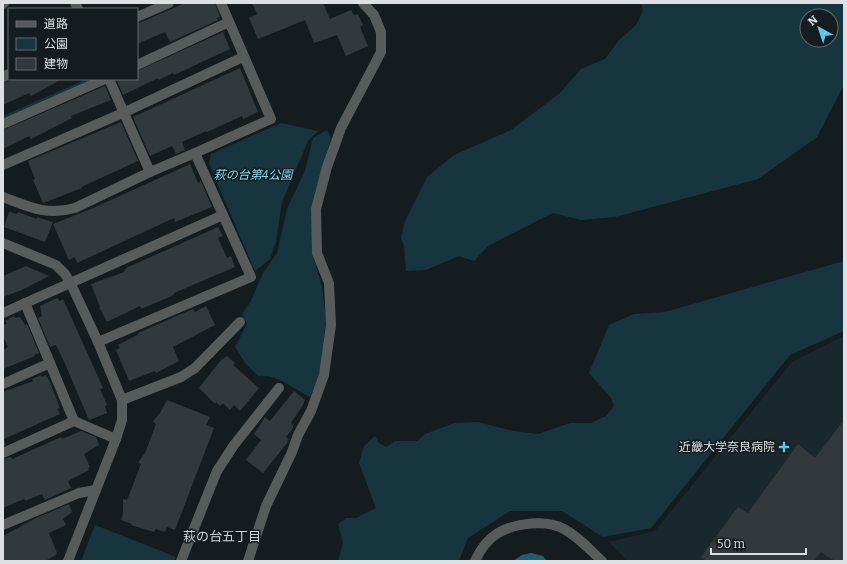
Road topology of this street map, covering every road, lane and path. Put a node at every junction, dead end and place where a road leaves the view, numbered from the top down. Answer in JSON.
{"nodes":[{"id":1,"x":169,"y":3,"type":"edge"},
{"id":2,"x":221,"y":3,"type":"edge"},
{"id":3,"x":363,"y":3,"type":"edge"},
{"id":4,"x":152,"y":6,"type":"edge"},
{"id":5,"x":138,"y":16,"type":"edge"},
{"id":6,"x":229,"y":22,"type":"junction"},
{"id":7,"x":244,"y":57,"type":"junction"},
{"id":8,"x":138,"y":65,"type":"edge"},
{"id":9,"x":104,"y":80,"type":"edge"},
{"id":10,"x":109,"y":80,"type":"edge"},
{"id":11,"x":125,"y":112,"type":"junction"},
{"id":12,"x":3,"y":124,"type":"edge"},
{"id":13,"x":195,"y":153,"type":"junction"},
{"id":14,"x":3,"y":164,"type":"edge"},
{"id":15,"x":150,"y":172,"type":"junction"},
{"id":16,"x":3,"y":197,"type":"edge"},
{"id":17,"x":223,"y":215,"type":"junction"},
{"id":18,"x":3,"y":243,"type":"edge"},
{"id":19,"x":71,"y":284,"type":"junction"},
{"id":20,"x":25,"y":303,"type":"junction"},
{"id":21,"x":3,"y":313,"type":"edge"},
{"id":22,"x":240,"y":322,"type":"dead end"},
{"id":23,"x":98,"y":342,"type":"junction"},
{"id":24,"x":50,"y":363,"type":"junction"},
{"id":25,"x":3,"y":384,"type":"edge"},
{"id":26,"x":279,"y":388,"type":"dead end"},
{"id":27,"x":122,"y":400,"type":"junction"},
{"id":28,"x":74,"y":421,"type":"junction"},
{"id":29,"x":116,"y":439,"type":"junction"},
{"id":30,"x":3,"y":453,"type":"edge"},
{"id":31,"x":96,"y":490,"type":"junction"},
{"id":32,"x":3,"y":525,"type":"edge"},
{"id":33,"x":68,"y":561,"type":"edge"},
{"id":34,"x":181,"y":561,"type":"edge"},
{"id":35,"x":248,"y":561,"type":"edge"},
{"id":36,"x":475,"y":561,"type":"edge"},
{"id":37,"x":602,"y":561,"type":"edge"}],
"edges":[{"from":1,"to":4,"type":"street"},
{"from":2,"to":6,"type":"street"},
{"from":3,"to":35,"type":"street"},
{"from":4,"to":5,"type":"street"},
{"from":6,"to":7,"type":"street"},
{"from":6,"to":8,"type":"street"},
{"from":7,"to":11,"type":"street"},
{"from":7,"to":13,"type":"street"},
{"from":9,"to":12,"type":"street"},
{"from":10,"to":11,"type":"street"},
{"from":11,"to":14,"type":"street"},
{"from":11,"to":15,"type":"street"},
{"from":13,"to":15,"type":"street"},
{"from":13,"to":17,"type":"street"},
{"from":15,"to":16,"type":"street"},
{"from":17,"to":19,"type":"street"},
{"from":17,"to":23,"type":"street"},
{"from":18,"to":19,"type":"street"},
{"from":19,"to":20,"type":"street"},
{"from":19,"to":23,"type":"street"},
{"from":20,"to":21,"type":"street"},
{"from":20,"to":24,"type":"street"},
{"from":22,"to":27,"type":"street"},
{"from":23,"to":27,"type":"street"},
{"from":24,"to":25,"type":"street"},
{"from":24,"to":28,"type":"street"},
{"from":26,"to":34,"type":"street"},
{"from":27,"to":29,"type":"street"},
{"from":28,"to":29,"type":"street"},
{"from":28,"to":30,"type":"street"},
{"from":29,"to":31,"type":"street"},
{"from":31,"to":32,"type":"street"},
{"from":31,"to":33,"type":"street"},
{"from":36,"to":37,"type":"street"}]}
